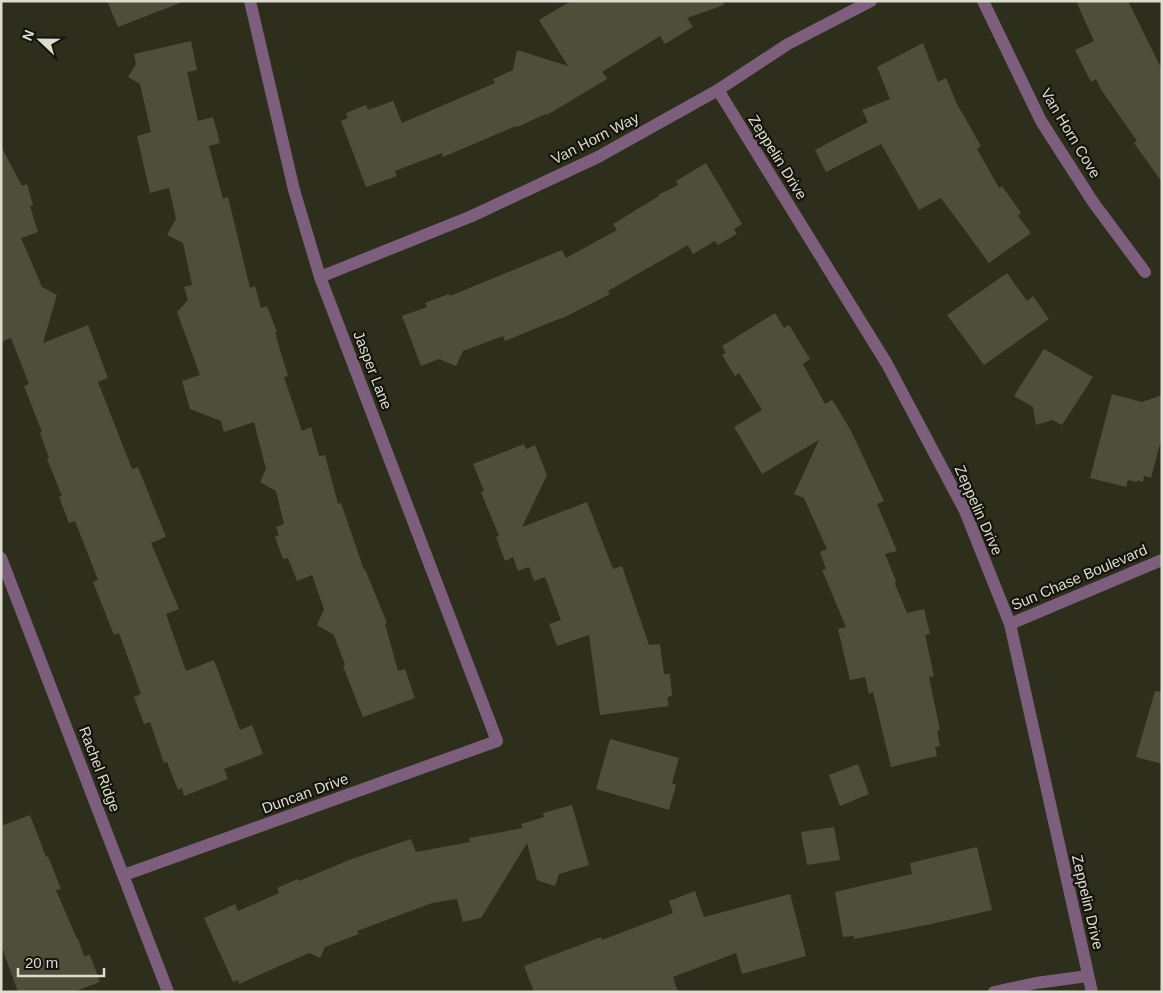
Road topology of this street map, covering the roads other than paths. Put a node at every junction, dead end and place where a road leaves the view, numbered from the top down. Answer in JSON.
{"nodes":[{"id":1,"x":250,"y":1,"type":"edge"},
{"id":2,"x":871,"y":1,"type":"edge"},
{"id":3,"x":983,"y":1,"type":"edge"},
{"id":4,"x":718,"y":90,"type":"junction"},
{"id":5,"x":1145,"y":272,"type":"dead end"},
{"id":6,"x":320,"y":277,"type":"junction"},
{"id":7,"x":1,"y":558,"type":"edge"},
{"id":8,"x":1162,"y":560,"type":"edge"},
{"id":9,"x":1010,"y":624,"type":"junction"},
{"id":10,"x":498,"y":741,"type":"joint"},
{"id":11,"x":124,"y":875,"type":"junction"},
{"id":12,"x":1088,"y":976,"type":"junction"},
{"id":13,"x":168,"y":992,"type":"edge"},
{"id":14,"x":994,"y":992,"type":"edge"},
{"id":15,"x":1092,"y":992,"type":"edge"}],
"edges":[{"from":1,"to":6,"type":"street","name":"Jasper Lane"},
{"from":2,"to":4,"type":"street","name":"Van Horn Way"},
{"from":3,"to":5,"type":"street","name":"Van Horn Cove"},
{"from":4,"to":6,"type":"street","name":"Van Horn Way"},
{"from":4,"to":9,"type":"street","name":"Zeppelin Drive"},
{"from":6,"to":10,"type":"street","name":"Jasper Lane"},
{"from":7,"to":11,"type":"street","name":"Rachel Ridge"},
{"from":8,"to":9,"type":"street","name":"Sun Chase Boulevard"},
{"from":9,"to":12,"type":"street","name":"Zeppelin Drive"},
{"from":10,"to":11,"type":"street","name":"Duncan Drive"},
{"from":11,"to":13,"type":"street","name":"Rachel Ridge"},
{"from":12,"to":14,"type":"street"},
{"from":12,"to":15,"type":"street","name":"Zeppelin Drive"}]}
